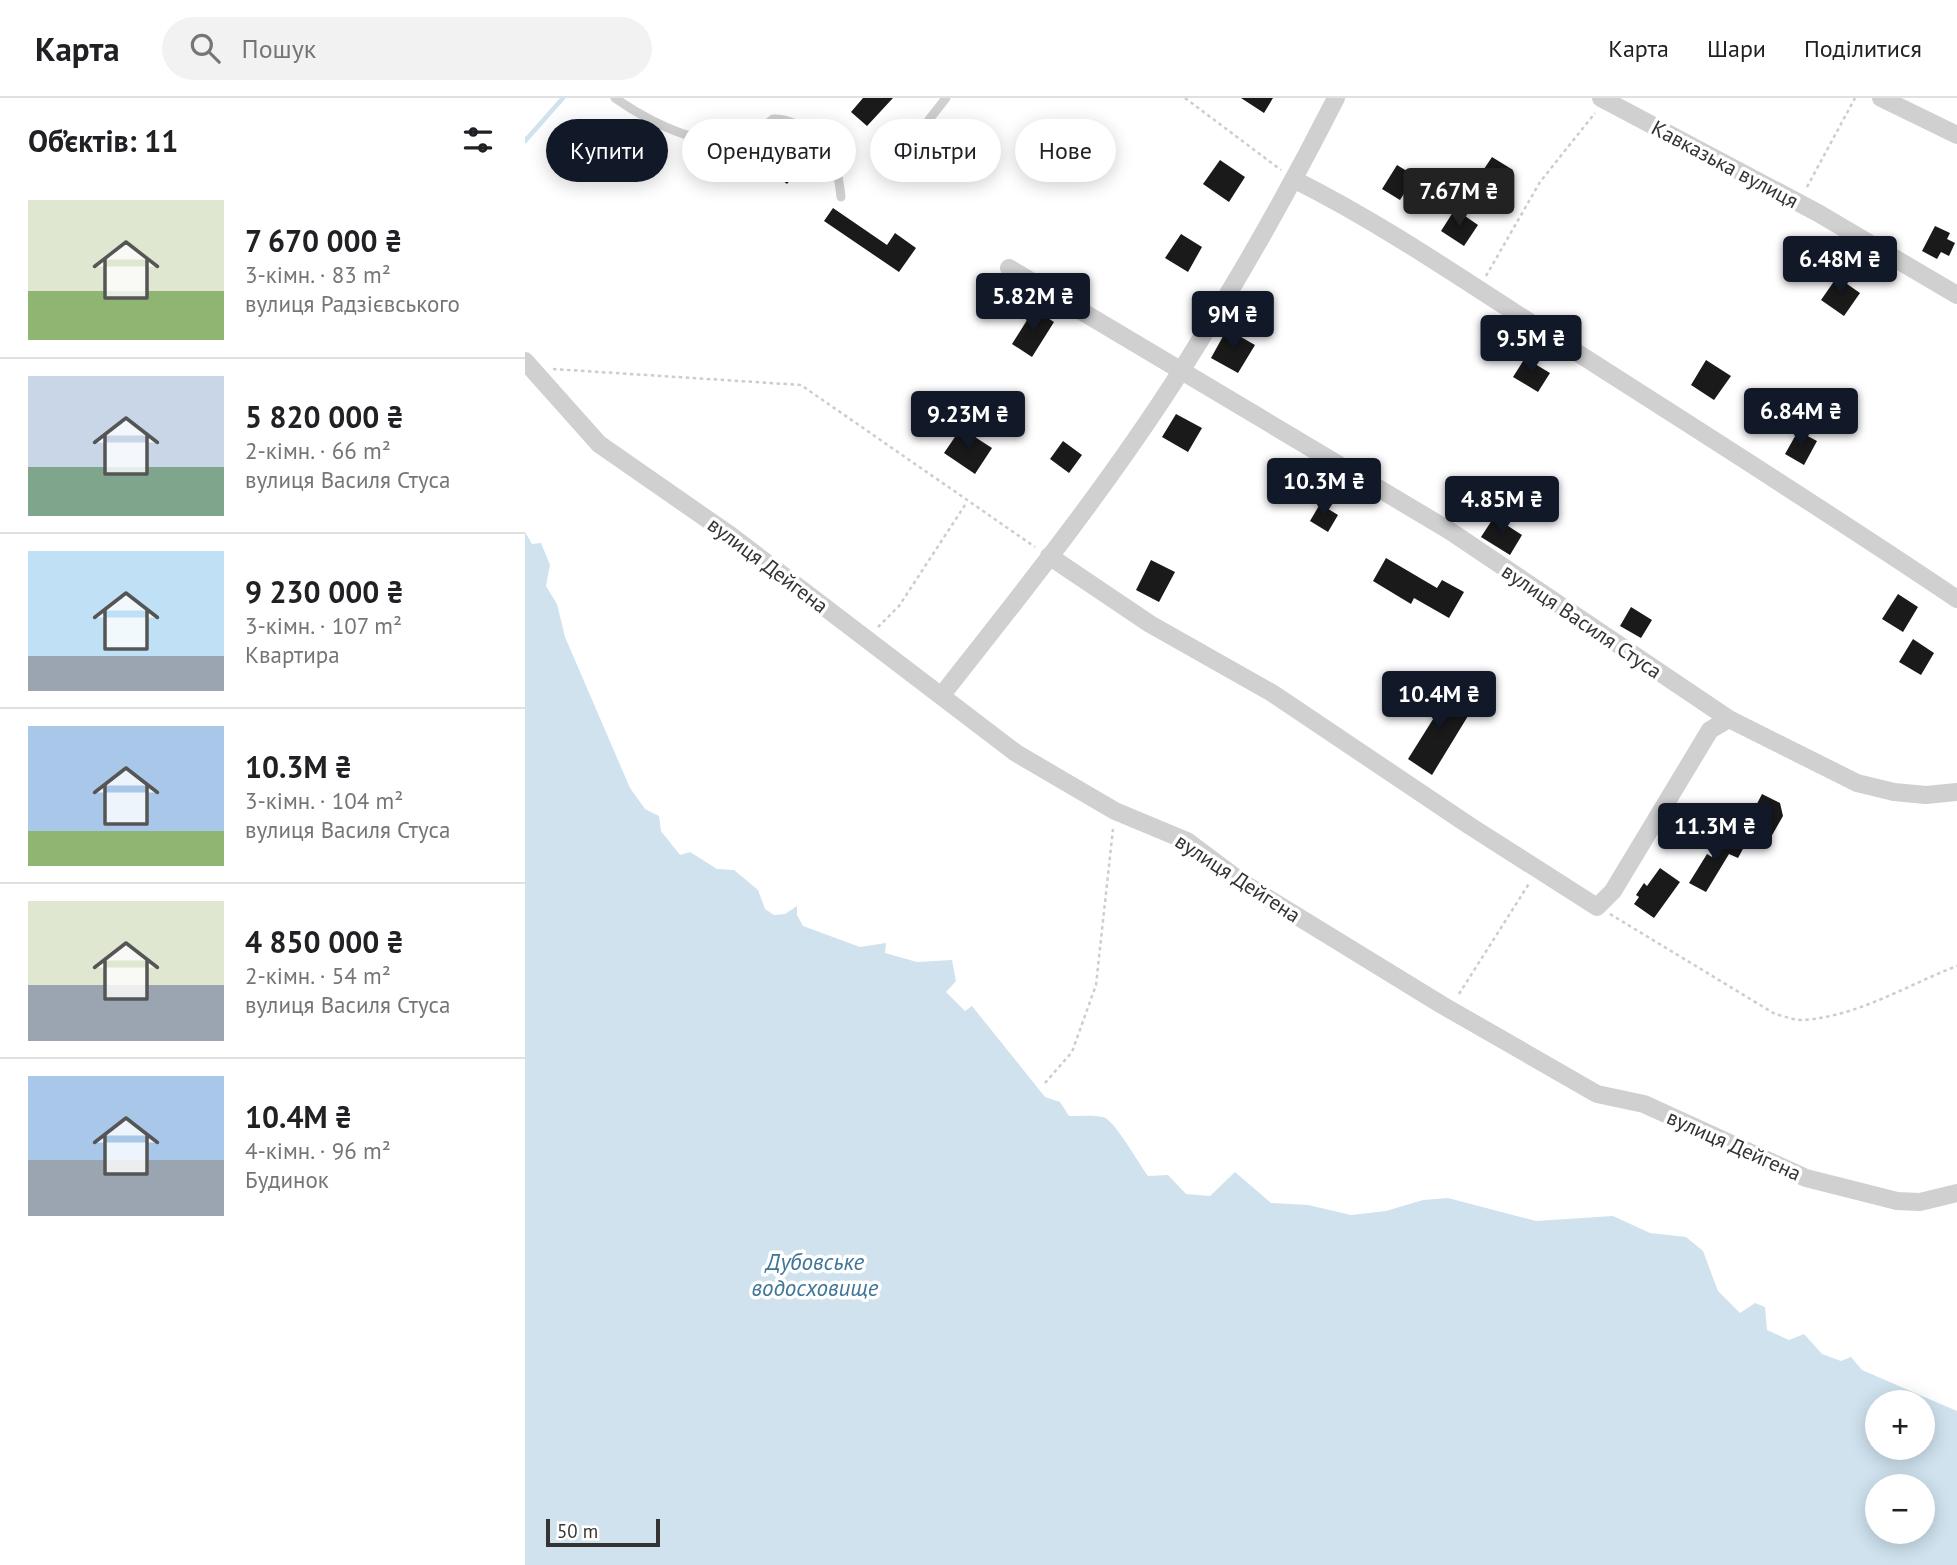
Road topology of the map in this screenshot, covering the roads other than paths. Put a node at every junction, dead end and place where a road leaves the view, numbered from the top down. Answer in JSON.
{"nodes":[{"id":1,"x":615,"y":98,"type":"edge"},
{"id":2,"x":947,"y":98,"type":"edge"},
{"id":3,"x":1336,"y":98,"type":"edge"},
{"id":4,"x":1881,"y":98,"type":"edge"},
{"id":5,"x":1603,"y":99,"type":"edge"},
{"id":6,"x":930,"y":119,"type":"edge"},
{"id":7,"x":1957,"y":135,"type":"edge"},
{"id":8,"x":1295,"y":180,"type":"junction"},
{"id":9,"x":841,"y":197,"type":"dead end"},
{"id":10,"x":1009,"y":268,"type":"dead end"},
{"id":11,"x":1957,"y":295,"type":"edge"},
{"id":12,"x":529,"y":365,"type":"edge"},
{"id":13,"x":1180,"y":371,"type":"junction"},
{"id":14,"x":1049,"y":556,"type":"junction"},
{"id":15,"x":1957,"y":599,"type":"edge"},
{"id":16,"x":941,"y":696,"type":"junction"},
{"id":17,"x":1729,"y":719,"type":"junction"},
{"id":18,"x":1957,"y":792,"type":"edge"},
{"id":19,"x":1957,"y":1192,"type":"edge"}],
"edges":[{"from":1,"to":9,"type":"lane"},
{"from":2,"to":6,"type":"lane"},
{"from":3,"to":8,"type":"street"},
{"from":4,"to":7,"type":"street"},
{"from":5,"to":11,"type":"street","name":"Кавказька вулиця"},
{"from":8,"to":13,"type":"street"},
{"from":8,"to":15,"type":"street"},
{"from":10,"to":13,"type":"street","name":"вулиця Василя Стуса"},
{"from":12,"to":16,"type":"street","name":"вулиця Дейгена"},
{"from":13,"to":14,"type":"street"},
{"from":13,"to":17,"type":"street","name":"вулиця Василя Стуса"},
{"from":14,"to":16,"type":"street"},
{"from":14,"to":17,"type":"street"},
{"from":16,"to":19,"type":"street","name":"вулиця Дейгена"},
{"from":17,"to":18,"type":"street","name":"вулиця Василя Стуса"}]}
